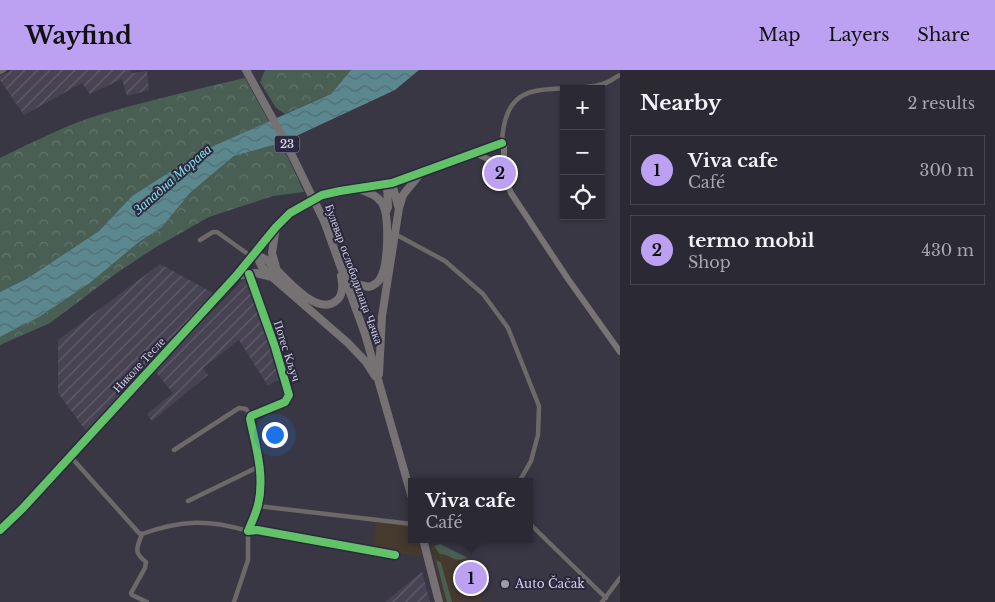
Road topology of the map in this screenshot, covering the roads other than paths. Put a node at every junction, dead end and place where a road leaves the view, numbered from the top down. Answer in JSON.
{"nodes":[{"id":1,"x":4,"y":70,"type":"edge"},
{"id":2,"x":246,"y":70,"type":"edge"},
{"id":3,"x":0,"y":72,"type":"edge"},
{"id":4,"x":620,"y":75,"type":"edge"},
{"id":5,"x":502,"y":143,"type":"junction"},
{"id":6,"x":475,"y":153,"type":"junction"},
{"id":7,"x":420,"y":174,"type":"junction"},
{"id":8,"x":504,"y":176,"type":"junction"},
{"id":9,"x":390,"y":184,"type":"junction"},
{"id":10,"x":359,"y":188,"type":"junction"},
{"id":11,"x":399,"y":208,"type":"junction"},
{"id":12,"x":385,"y":214,"type":"junction"},
{"id":13,"x":276,"y":227,"type":"junction"},
{"id":14,"x":394,"y":234,"type":"junction"},
{"id":15,"x":200,"y":240,"type":"dead end"},
{"id":16,"x":254,"y":256,"type":"junction"},
{"id":17,"x":340,"y":264,"type":"junction"},
{"id":18,"x":277,"y":269,"type":"junction"},
{"id":19,"x":249,"y":274,"type":"junction"},
{"id":20,"x":236,"y":276,"type":"junction"},
{"id":21,"x":272,"y":277,"type":"junction"},
{"id":22,"x":620,"y":352,"type":"edge"},
{"id":23,"x":378,"y":379,"type":"junction"},
{"id":24,"x":252,"y":416,"type":"junction"},
{"id":25,"x":174,"y":450,"type":"dead end"},
{"id":26,"x":70,"y":456,"type":"junction"},
{"id":27,"x":260,"y":466,"type":"junction"},
{"id":28,"x":521,"y":478,"type":"edge"},
{"id":29,"x":408,"y":484,"type":"edge"},
{"id":30,"x":188,"y":501,"type":"dead end"},
{"id":31,"x":258,"y":506,"type":"junction"},
{"id":32,"x":408,"y":524,"type":"edge"},
{"id":33,"x":533,"y":527,"type":"edge"},
{"id":34,"x":0,"y":530,"type":"edge"},
{"id":35,"x":248,"y":530,"type":"junction"},
{"id":36,"x":142,"y":534,"type":"junction"},
{"id":37,"x":424,"y":543,"type":"edge"},
{"id":38,"x":395,"y":555,"type":"dead end"},
{"id":39,"x":620,"y":578,"type":"edge"},
{"id":40,"x":604,"y":600,"type":"edge"},
{"id":41,"x":147,"y":602,"type":"edge"},
{"id":42,"x":234,"y":602,"type":"edge"},
{"id":43,"x":439,"y":602,"type":"edge"}],
"edges":[{"from":1,"to":3,"type":"street"},
{"from":2,"to":17,"type":"main road","name":"Булевар ослободилаца Чачка","number":"23","bridge":true},
{"from":4,"to":5,"type":"street"},
{"from":5,"to":6,"type":"street","name":"Николе Тесле"},
{"from":5,"to":8,"type":"street"},
{"from":6,"to":7,"type":"street","name":"Николе Тесле"},
{"from":6,"to":8,"type":"street"},
{"from":7,"to":9,"type":"street","name":"Николе Тесле"},
{"from":7,"to":11,"type":"main road"},
{"from":8,"to":22,"type":"street"},
{"from":9,"to":10,"type":"street","name":"Николе Тесле"},
{"from":9,"to":11,"type":"main road"},
{"from":9,"to":12,"type":"main road"},
{"from":10,"to":12,"type":"main road"},
{"from":10,"to":13,"type":"street","name":"Николе Тесле"},
{"from":11,"to":14,"type":"main road"},
{"from":12,"to":17,"type":"main road"},
{"from":13,"to":16,"type":"street","name":"Николе Тесле"},
{"from":13,"to":18,"type":"main road"},
{"from":14,"to":23,"type":"main road"},
{"from":14,"to":28,"type":"street"},
{"from":15,"to":16,"type":"street"},
{"from":16,"to":18,"type":"main road"},
{"from":16,"to":20,"type":"street","name":"Николе Тесле"},
{"from":16,"to":21,"type":"main road"},
{"from":17,"to":18,"type":"main road"},
{"from":17,"to":23,"type":"main road","name":"Булевар ослободилаца Чачка","number":"23"},
{"from":19,"to":20,"type":"main road"},
{"from":19,"to":21,"type":"main road"},
{"from":19,"to":24,"type":"street","name":"Потес Кључ"},
{"from":20,"to":26,"type":"street","name":"Николе Тесле"},
{"from":21,"to":23,"type":"main road"},
{"from":23,"to":29,"type":"main road","name":"Булевар ослободилаца Чачка","number":"23"},
{"from":24,"to":25,"type":"street"},
{"from":24,"to":27,"type":"street"},
{"from":26,"to":34,"type":"street","name":"Николе Тесле"},
{"from":26,"to":36,"type":"street"},
{"from":27,"to":30,"type":"street"},
{"from":27,"to":31,"type":"street"},
{"from":31,"to":32,"type":"street"},
{"from":31,"to":35,"type":"street"},
{"from":33,"to":40,"type":"street"},
{"from":35,"to":36,"type":"street"},
{"from":35,"to":38,"type":"street"},
{"from":35,"to":42,"type":"street"},
{"from":36,"to":41,"type":"street"},
{"from":37,"to":43,"type":"main road"},
{"from":39,"to":40,"type":"street"}]}
